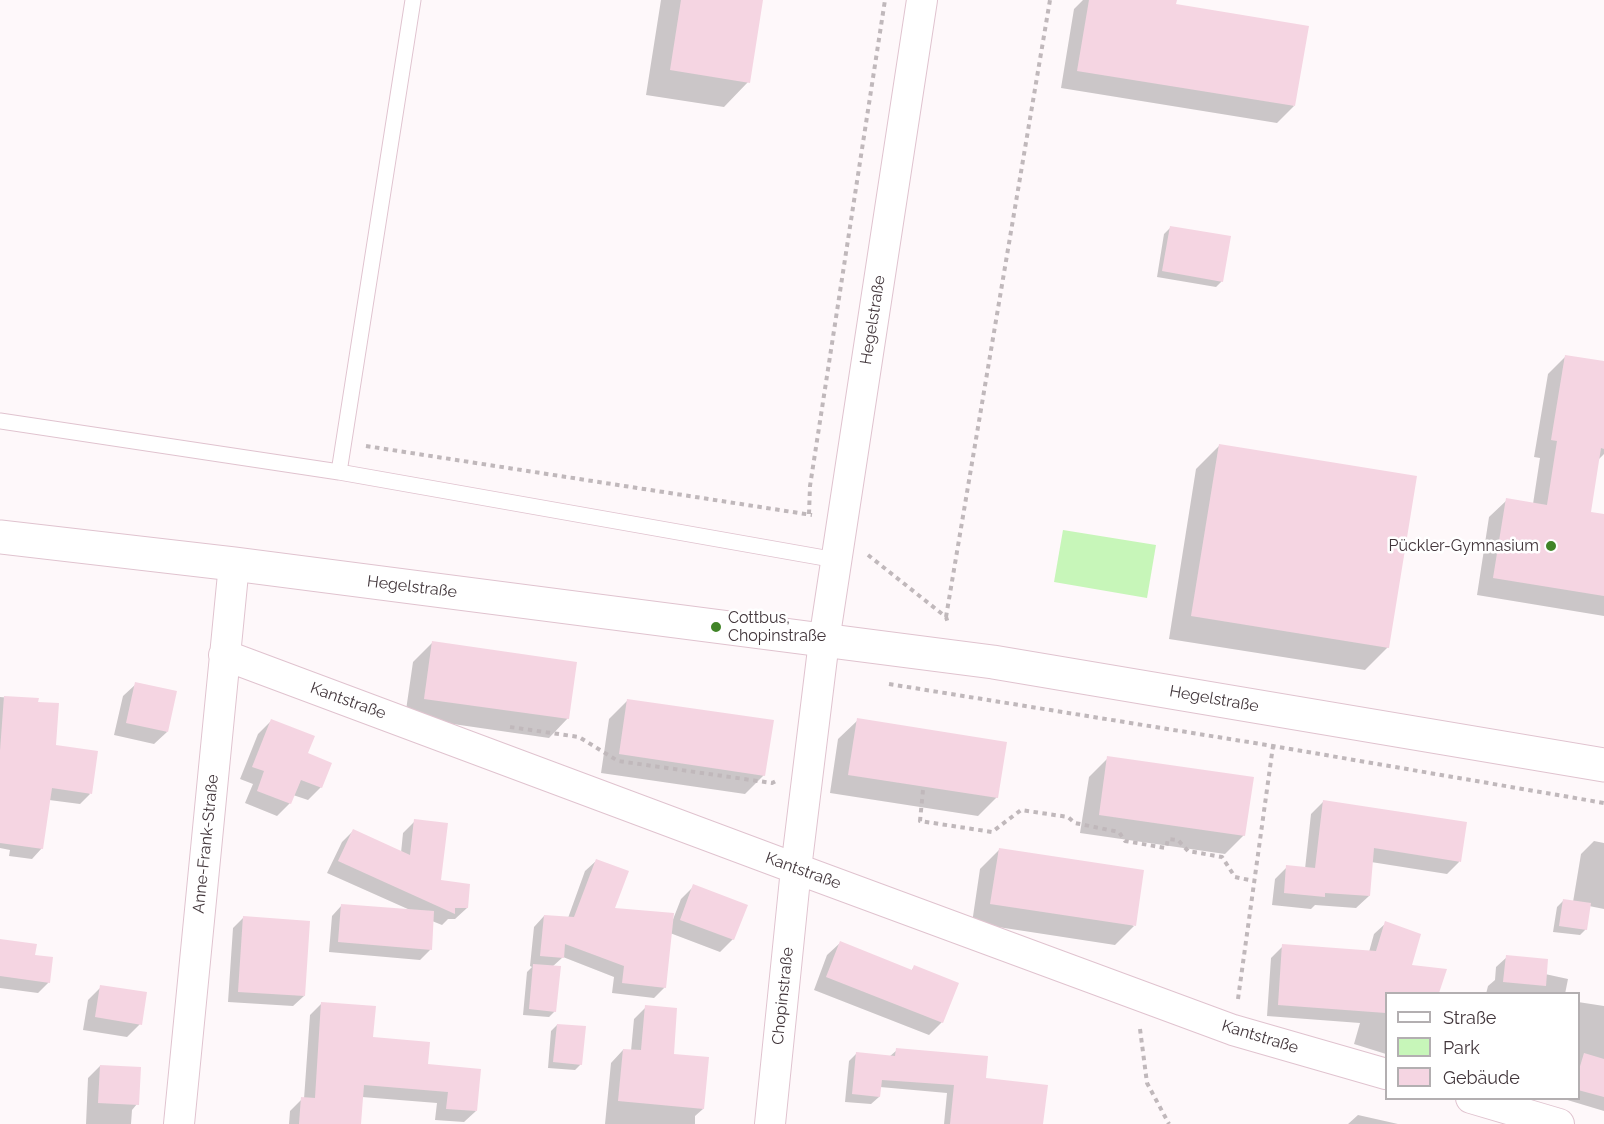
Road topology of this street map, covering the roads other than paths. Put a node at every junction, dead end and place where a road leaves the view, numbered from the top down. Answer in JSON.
{"nodes":[{"id":1,"x":413,"y":0,"type":"edge"},
{"id":2,"x":922,"y":0,"type":"edge"},
{"id":3,"x":0,"y":421,"type":"edge"},
{"id":4,"x":339,"y":472,"type":"junction"},
{"id":5,"x":0,"y":537,"type":"edge"},
{"id":6,"x":836,"y":560,"type":"junction"},
{"id":7,"x":234,"y":564,"type":"junction"},
{"id":8,"x":824,"y":641,"type":"junction"},
{"id":9,"x":224,"y":655,"type":"junction"},
{"id":10,"x":1604,"y":765,"type":"edge"},
{"id":11,"x":796,"y":869,"type":"junction"},
{"id":12,"x":1385,"y":1074,"type":"edge"},
{"id":13,"x":1478,"y":1100,"type":"edge"},
{"id":14,"x":179,"y":1124,"type":"edge"},
{"id":15,"x":771,"y":1124,"type":"edge"},
{"id":16,"x":1559,"y":1124,"type":"edge"}],
"edges":[{"from":1,"to":4,"type":"lane"},
{"from":2,"to":6,"type":"street","name":"Hegelstraße"},
{"from":3,"to":4,"type":"lane"},
{"from":4,"to":6,"type":"lane"},
{"from":5,"to":7,"type":"street","name":"Hegelstraße"},
{"from":6,"to":8,"type":"street","name":"Hegelstraße"},
{"from":7,"to":8,"type":"street","name":"Hegelstraße"},
{"from":7,"to":9,"type":"street","name":"Anne-Frank-Straße"},
{"from":8,"to":10,"type":"street","name":"Hegelstraße"},
{"from":8,"to":11,"type":"street","name":"Hegelstraße"},
{"from":9,"to":11,"type":"street","name":"Kantstraße"},
{"from":9,"to":14,"type":"street","name":"Anne-Frank-Straße"},
{"from":11,"to":12,"type":"street","name":"Kantstraße"},
{"from":11,"to":15,"type":"street","name":"Chopinstraße"},
{"from":13,"to":16,"type":"street"}]}
